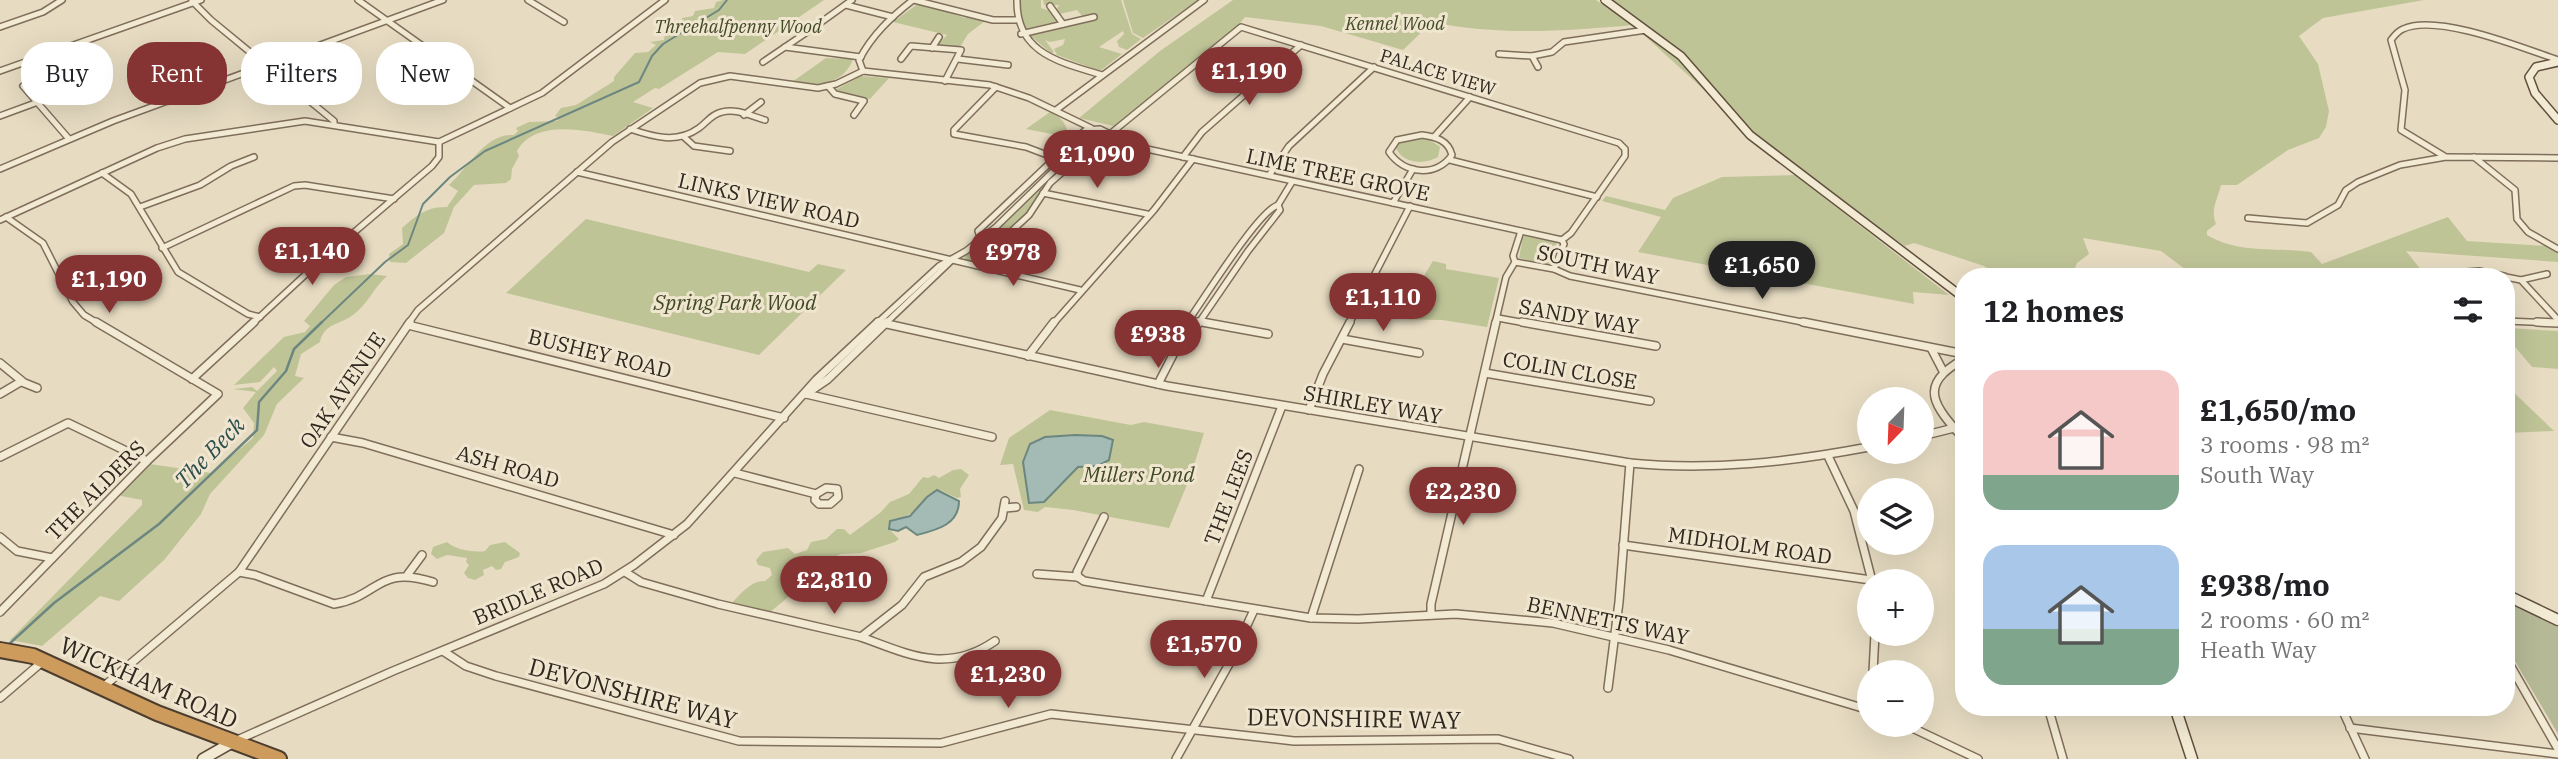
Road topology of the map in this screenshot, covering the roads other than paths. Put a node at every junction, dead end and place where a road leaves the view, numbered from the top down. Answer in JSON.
{"nodes":[{"id":1,"x":62,"y":0,"type":"edge"},
{"id":2,"x":201,"y":0,"type":"edge"},
{"id":3,"x":358,"y":0,"type":"edge"},
{"id":4,"x":443,"y":0,"type":"edge"},
{"id":5,"x":528,"y":0,"type":"edge"},
{"id":6,"x":664,"y":0,"type":"edge"},
{"id":7,"x":852,"y":0,"type":"edge"},
{"id":8,"x":914,"y":0,"type":"edge"},
{"id":9,"x":1017,"y":0,"type":"edge"},
{"id":10,"x":1204,"y":0,"type":"edge"},
{"id":11,"x":1605,"y":0,"type":"edge"},
{"id":12,"x":192,"y":1,"type":"edge"},
{"id":13,"x":846,"y":5,"type":"junction"},
{"id":14,"x":1050,"y":6,"type":"dead end"},
{"id":15,"x":893,"y":17,"type":"junction"},
{"id":16,"x":1094,"y":18,"type":"dead end"},
{"id":17,"x":387,"y":20,"type":"junction"},
{"id":18,"x":1016,"y":20,"type":"junction"},
{"id":19,"x":564,"y":22,"type":"dead end"},
{"id":20,"x":1063,"y":24,"type":"junction"},
{"id":21,"x":0,"y":27,"type":"edge"},
{"id":22,"x":1648,"y":30,"type":"junction"},
{"id":23,"x":1021,"y":34,"type":"junction"},
{"id":24,"x":939,"y":37,"type":"dead end"},
{"id":25,"x":330,"y":42,"type":"edge"},
{"id":26,"x":241,"y":43,"type":"edge"},
{"id":27,"x":1301,"y":45,"type":"junction"},
{"id":28,"x":785,"y":47,"type":"junction"},
{"id":29,"x":932,"y":48,"type":"junction"},
{"id":30,"x":2533,"y":52,"type":"junction"},
{"id":31,"x":1499,"y":54,"type":"dead end"},
{"id":32,"x":1532,"y":56,"type":"junction"},
{"id":33,"x":861,"y":57,"type":"junction"},
{"id":34,"x":901,"y":59,"type":"dead end"},
{"id":35,"x":958,"y":59,"type":"junction"},
{"id":36,"x":2558,"y":61,"type":"edge"},
{"id":37,"x":763,"y":62,"type":"dead end"},
{"id":38,"x":1008,"y":65,"type":"dead end"},
{"id":39,"x":2543,"y":65,"type":"junction"},
{"id":40,"x":1538,"y":67,"type":"dead end"},
{"id":41,"x":1374,"y":68,"type":"junction"},
{"id":42,"x":0,"y":71,"type":"edge"},
{"id":43,"x":863,"y":71,"type":"junction"},
{"id":44,"x":1102,"y":75,"type":"junction"},
{"id":45,"x":945,"y":81,"type":"junction"},
{"id":46,"x":828,"y":86,"type":"junction"},
{"id":47,"x":996,"y":87,"type":"junction"},
{"id":48,"x":1470,"y":97,"type":"junction"},
{"id":49,"x":761,"y":102,"type":"dead end"},
{"id":50,"x":30,"y":105,"type":"edge"},
{"id":51,"x":41,"y":105,"type":"edge"},
{"id":52,"x":158,"y":105,"type":"edge"},
{"id":53,"x":315,"y":105,"type":"edge"},
{"id":54,"x":510,"y":108,"type":"junction"},
{"id":55,"x":1056,"y":110,"type":"junction"},
{"id":56,"x":322,"y":111,"type":"junction"},
{"id":57,"x":744,"y":115,"type":"junction"},
{"id":58,"x":855,"y":115,"type":"dead end"},
{"id":59,"x":0,"y":116,"type":"edge"},
{"id":60,"x":1069,"y":119,"type":"junction"},
{"id":61,"x":765,"y":120,"type":"dead end"},
{"id":62,"x":2558,"y":120,"type":"edge"},
{"id":63,"x":305,"y":121,"type":"junction"},
{"id":64,"x":334,"y":125,"type":"junction"},
{"id":65,"x":1091,"y":128,"type":"junction"},
{"id":66,"x":630,"y":129,"type":"junction"},
{"id":67,"x":1110,"y":134,"type":"junction"},
{"id":68,"x":684,"y":137,"type":"junction"},
{"id":69,"x":1434,"y":137,"type":"junction"},
{"id":70,"x":1075,"y":138,"type":"junction"},
{"id":71,"x":69,"y":139,"type":"junction"},
{"id":72,"x":1106,"y":140,"type":"junction"},
{"id":73,"x":439,"y":142,"type":"junction"},
{"id":74,"x":1082,"y":147,"type":"junction"},
{"id":75,"x":730,"y":151,"type":"dead end"},
{"id":76,"x":2473,"y":156,"type":"junction"},
{"id":77,"x":254,"y":157,"type":"dead end"},
{"id":78,"x":1184,"y":157,"type":"junction"},
{"id":79,"x":2446,"y":157,"type":"junction"},
{"id":80,"x":1053,"y":158,"type":"junction"},
{"id":81,"x":2558,"y":158,"type":"edge"},
{"id":82,"x":1193,"y":159,"type":"junction"},
{"id":83,"x":1450,"y":160,"type":"junction"},
{"id":84,"x":1063,"y":161,"type":"junction"},
{"id":85,"x":0,"y":169,"type":"edge"},
{"id":86,"x":1413,"y":169,"type":"junction"},
{"id":87,"x":577,"y":172,"type":"junction"},
{"id":88,"x":102,"y":173,"type":"junction"},
{"id":89,"x":1270,"y":174,"type":"junction"},
{"id":90,"x":1292,"y":182,"type":"junction"},
{"id":91,"x":1043,"y":193,"type":"junction"},
{"id":92,"x":1597,"y":197,"type":"junction"},
{"id":93,"x":394,"y":199,"type":"junction"},
{"id":94,"x":1394,"y":203,"type":"junction"},
{"id":95,"x":1278,"y":205,"type":"junction"},
{"id":96,"x":1410,"y":206,"type":"junction"},
{"id":97,"x":140,"y":207,"type":"junction"},
{"id":98,"x":1147,"y":214,"type":"junction"},
{"id":99,"x":3,"y":218,"type":"edge"},
{"id":100,"x":2248,"y":218,"type":"dead end"},
{"id":101,"x":1251,"y":231,"type":"junction"},
{"id":102,"x":1521,"y":231,"type":"junction"},
{"id":103,"x":1260,"y":234,"type":"junction"},
{"id":104,"x":269,"y":239,"type":"dead end"},
{"id":105,"x":981,"y":240,"type":"junction"},
{"id":106,"x":1562,"y":240,"type":"junction"},
{"id":107,"x":162,"y":248,"type":"junction"},
{"id":108,"x":335,"y":249,"type":"junction"},
{"id":109,"x":2558,"y":249,"type":"edge"},
{"id":110,"x":952,"y":260,"type":"junction"},
{"id":111,"x":1516,"y":262,"type":"junction"},
{"id":112,"x":975,"y":265,"type":"junction"},
{"id":113,"x":1554,"y":269,"type":"junction"},
{"id":114,"x":2547,"y":275,"type":"dead end"},
{"id":115,"x":2515,"y":279,"type":"edge"},
{"id":116,"x":2521,"y":280,"type":"junction"},
{"id":117,"x":1080,"y":289,"type":"junction"},
{"id":118,"x":1955,"y":292,"type":"edge"},
{"id":119,"x":260,"y":317,"type":"junction"},
{"id":120,"x":1498,"y":318,"type":"junction"},
{"id":121,"x":1190,"y":320,"type":"junction"},
{"id":122,"x":2515,"y":321,"type":"edge"},
{"id":123,"x":2558,"y":322,"type":"edge"},
{"id":124,"x":881,"y":323,"type":"junction"},
{"id":125,"x":1200,"y":323,"type":"junction"},
{"id":126,"x":408,"y":325,"type":"junction"},
{"id":127,"x":1268,"y":334,"type":"dead end"},
{"id":128,"x":1342,"y":340,"type":"junction"},
{"id":129,"x":1178,"y":345,"type":"junction"},
{"id":130,"x":1656,"y":346,"type":"dead end"},
{"id":131,"x":1931,"y":348,"type":"junction"},
{"id":132,"x":1419,"y":353,"type":"dead end"},
{"id":133,"x":1955,"y":355,"type":"edge"},
{"id":134,"x":1028,"y":356,"type":"junction"},
{"id":135,"x":0,"y":363,"type":"edge"},
{"id":136,"x":1955,"y":363,"type":"edge"},
{"id":137,"x":1943,"y":371,"type":"junction"},
{"id":138,"x":1485,"y":373,"type":"junction"},
{"id":139,"x":192,"y":379,"type":"junction"},
{"id":140,"x":22,"y":382,"type":"junction"},
{"id":141,"x":1158,"y":384,"type":"junction"},
{"id":142,"x":37,"y":388,"type":"dead end"},
{"id":143,"x":0,"y":394,"type":"edge"},
{"id":144,"x":806,"y":394,"type":"junction"},
{"id":145,"x":1650,"y":401,"type":"dead end"},
{"id":146,"x":1282,"y":406,"type":"junction"},
{"id":147,"x":1309,"y":410,"type":"junction"},
{"id":148,"x":783,"y":418,"type":"junction"},
{"id":149,"x":1954,"y":428,"type":"joint"},
{"id":150,"x":1934,"y":433,"type":"edge"},
{"id":151,"x":331,"y":437,"type":"junction"},
{"id":152,"x":992,"y":437,"type":"dead end"},
{"id":153,"x":1469,"y":438,"type":"junction"},
{"id":154,"x":1857,"y":450,"type":"edge"},
{"id":155,"x":1828,"y":456,"type":"junction"},
{"id":156,"x":0,"y":457,"type":"edge"},
{"id":157,"x":147,"y":461,"type":"junction"},
{"id":158,"x":1630,"y":463,"type":"junction"},
{"id":159,"x":1359,"y":469,"type":"dead end"},
{"id":160,"x":735,"y":472,"type":"junction"},
{"id":161,"x":816,"y":494,"type":"dead end"},
{"id":162,"x":1016,"y":507,"type":"dead end"},
{"id":163,"x":1104,"y":517,"type":"dead end"},
{"id":164,"x":674,"y":535,"type":"junction"},
{"id":165,"x":0,"y":537,"type":"edge"},
{"id":166,"x":1623,"y":545,"type":"junction"},
{"id":167,"x":422,"y":555,"type":"dead end"},
{"id":168,"x":52,"y":558,"type":"junction"},
{"id":169,"x":1869,"y":569,"type":"edge"},
{"id":170,"x":239,"y":572,"type":"junction"},
{"id":171,"x":625,"y":572,"type":"junction"},
{"id":172,"x":408,"y":574,"type":"junction"},
{"id":173,"x":1037,"y":574,"type":"dead end"},
{"id":174,"x":1078,"y":577,"type":"junction"},
{"id":175,"x":1857,"y":579,"type":"edge"},
{"id":176,"x":433,"y":582,"type":"dead end"},
{"id":177,"x":2515,"y":598,"type":"edge"},
{"id":178,"x":1206,"y":601,"type":"junction"},
{"id":179,"x":1254,"y":610,"type":"junction"},
{"id":180,"x":0,"y":612,"type":"edge"},
{"id":181,"x":1431,"y":615,"type":"junction"},
{"id":182,"x":1311,"y":618,"type":"junction"},
{"id":183,"x":2558,"y":620,"type":"edge"},
{"id":184,"x":1615,"y":636,"type":"junction"},
{"id":185,"x":860,"y":637,"type":"junction"},
{"id":186,"x":995,"y":641,"type":"dead end"},
{"id":187,"x":5,"y":651,"type":"edge"},
{"id":188,"x":443,"y":651,"type":"junction"},
{"id":189,"x":44,"y":660,"type":"junction"},
{"id":190,"x":2515,"y":674,"type":"edge"},
{"id":191,"x":102,"y":688,"type":"junction"},
{"id":192,"x":1608,"y":688,"type":"dead end"},
{"id":193,"x":0,"y":698,"type":"edge"},
{"id":194,"x":1857,"y":704,"type":"edge"},
{"id":195,"x":2051,"y":716,"type":"edge"},
{"id":196,"x":2178,"y":716,"type":"edge"},
{"id":197,"x":2345,"y":716,"type":"edge"},
{"id":198,"x":2350,"y":728,"type":"junction"},
{"id":199,"x":1193,"y":730,"type":"junction"},
{"id":200,"x":1932,"y":737,"type":"edge"},
{"id":201,"x":231,"y":743,"type":"junction"},
{"id":202,"x":2558,"y":751,"type":"edge"},
{"id":203,"x":203,"y":759,"type":"edge"},
{"id":204,"x":279,"y":759,"type":"edge"},
{"id":205,"x":1176,"y":759,"type":"edge"},
{"id":206,"x":1569,"y":759,"type":"edge"},
{"id":207,"x":1978,"y":759,"type":"edge"},
{"id":208,"x":2063,"y":759,"type":"edge"},
{"id":209,"x":2192,"y":759,"type":"edge"},
{"id":210,"x":2365,"y":759,"type":"edge"}],
"edges":[{"from":1,"to":21,"type":"street"},
{"from":2,"to":12,"type":"street"},
{"from":3,"to":17,"type":"street"},
{"from":4,"to":17,"type":"street"},
{"from":5,"to":19,"type":"street"},
{"from":6,"to":54,"type":"street"},
{"from":7,"to":13,"type":"street"},
{"from":8,"to":15,"type":"street"},
{"from":8,"to":18,"type":"street"},
{"from":9,"to":18,"type":"street"},
{"from":10,"to":44,"type":"street"},
{"from":11,"to":22,"type":"street"},
{"from":12,"to":26,"type":"street"},
{"from":12,"to":42,"type":"street"},
{"from":13,"to":15,"type":"street"},
{"from":13,"to":28,"type":"street"},
{"from":14,"to":20,"type":"street"},
{"from":15,"to":33,"type":"street"},
{"from":16,"to":20,"type":"street"},
{"from":17,"to":25,"type":"street"},
{"from":17,"to":54,"type":"street"},
{"from":18,"to":23,"type":"street"},
{"from":20,"to":23,"type":"street"},
{"from":22,"to":32,"type":"street"},
{"from":22,"to":118,"type":"street"},
{"from":23,"to":44,"type":"street"},
{"from":24,"to":29,"type":"street"},
{"from":27,"to":41,"type":"street","name":"PALACE VIEW"},
{"from":27,"to":67,"type":"street","name":"PALACE VIEW"},
{"from":27,"to":78,"type":"street"},
{"from":28,"to":33,"type":"street"},
{"from":28,"to":37,"type":"street"},
{"from":29,"to":34,"type":"street"},
{"from":29,"to":35,"type":"street"},
{"from":30,"to":36,"type":"street"},
{"from":30,"to":39,"type":"street"},
{"from":30,"to":79,"type":"street"},
{"from":31,"to":32,"type":"street"},
{"from":32,"to":40,"type":"street"},
{"from":33,"to":43,"type":"street"},
{"from":35,"to":38,"type":"street"},
{"from":35,"to":45,"type":"street"},
{"from":36,"to":39,"type":"street"},
{"from":39,"to":62,"type":"street"},
{"from":41,"to":48,"type":"street","name":"PALACE VIEW"},
{"from":41,"to":89,"type":"street"},
{"from":43,"to":45,"type":"street"},
{"from":43,"to":46,"type":"street"},
{"from":44,"to":55,"type":"street"},
{"from":45,"to":47,"type":"street"},
{"from":46,"to":58,"type":"street"},
{"from":46,"to":66,"type":"street","name":"OAK AVENUE"},
{"from":47,"to":55,"type":"street"},
{"from":47,"to":80,"type":"street"},
{"from":48,"to":69,"type":"street"},
{"from":48,"to":92,"type":"street","name":"PALACE VIEW"},
{"from":49,"to":57,"type":"street"},
{"from":50,"to":59,"type":"street"},
{"from":51,"to":71,"type":"street"},
{"from":52,"to":71,"type":"street"},
{"from":53,"to":56,"type":"street"},
{"from":54,"to":73,"type":"street"},
{"from":55,"to":60,"type":"street"},
{"from":56,"to":63,"type":"street"},
{"from":56,"to":64,"type":"street"},
{"from":57,"to":61,"type":"street"},
{"from":57,"to":68,"type":"street"},
{"from":60,"to":65,"type":"street"},
{"from":60,"to":70,"type":"street"},
{"from":63,"to":64,"type":"street"},
{"from":63,"to":88,"type":"street"},
{"from":64,"to":73,"type":"street"},
{"from":65,"to":67,"type":"street"},
{"from":65,"to":70,"type":"street","name":"BRIDLE ROAD"},
{"from":66,"to":68,"type":"street"},
{"from":66,"to":87,"type":"street","name":"OAK AVENUE"},
{"from":67,"to":72,"type":"street"},
{"from":68,"to":75,"type":"street"},
{"from":69,"to":83,"type":"street"},
{"from":69,"to":86,"type":"street"},
{"from":70,"to":74,"type":"street"},
{"from":70,"to":80,"type":"street","name":"BRIDLE ROAD"},
{"from":71,"to":85,"type":"street"},
{"from":72,"to":74,"type":"street","name":"BRIDLE ROAD"},
{"from":72,"to":78,"type":"street","name":"LIME TREE GROVE"},
{"from":73,"to":93,"type":"street"},
{"from":74,"to":84,"type":"street","name":"BRIDLE ROAD"},
{"from":74,"to":91,"type":"street","name":"BRIDLE ROAD"},
{"from":76,"to":79,"type":"street"},
{"from":76,"to":81,"type":"street"},
{"from":76,"to":109,"type":"street"},
{"from":77,"to":97,"type":"street"},
{"from":78,"to":82,"type":"street","name":"LIME TREE GROVE"},
{"from":79,"to":100,"type":"street"},
{"from":80,"to":84,"type":"street"},
{"from":80,"to":105,"type":"street","name":"BRIDLE ROAD"},
{"from":82,"to":89,"type":"street","name":"LIME TREE GROVE"},
{"from":82,"to":98,"type":"street"},
{"from":83,"to":86,"type":"street"},
{"from":83,"to":92,"type":"street"},
{"from":84,"to":105,"type":"street","name":"BRIDLE ROAD"},
{"from":86,"to":94,"type":"street"},
{"from":87,"to":110,"type":"street","name":"LINKS VIEW ROAD"},
{"from":87,"to":126,"type":"street","name":"OAK AVENUE"},
{"from":88,"to":97,"type":"street"},
{"from":88,"to":99,"type":"street"},
{"from":89,"to":90,"type":"street","name":"LIME TREE GROVE"},
{"from":90,"to":94,"type":"street","name":"LIME TREE GROVE"},
{"from":90,"to":95,"type":"street"},
{"from":91,"to":98,"type":"street"},
{"from":91,"to":112,"type":"street","name":"BRIDLE ROAD"},
{"from":92,"to":106,"type":"street"},
{"from":93,"to":107,"type":"street"},
{"from":93,"to":108,"type":"street"},
{"from":94,"to":96,"type":"street","name":"LIME TREE GROVE"},
{"from":95,"to":101,"type":"street"},
{"from":95,"to":103,"type":"street"},
{"from":96,"to":102,"type":"street","name":"LIME TREE GROVE"},
{"from":96,"to":128,"type":"street"},
{"from":97,"to":107,"type":"street"},
{"from":98,"to":117,"type":"street"},
{"from":99,"to":139,"type":"street"},
{"from":101,"to":103,"type":"street"},
{"from":101,"to":121,"type":"street"},
{"from":102,"to":106,"type":"street","name":"LIME TREE GROVE"},
{"from":102,"to":111,"type":"street"},
{"from":103,"to":125,"type":"street"},
{"from":104,"to":108,"type":"street"},
{"from":105,"to":110,"type":"street","name":"BRIDLE ROAD"},
{"from":106,"to":113,"type":"street"},
{"from":107,"to":119,"type":"street"},
{"from":108,"to":119,"type":"street"},
{"from":110,"to":112,"type":"street","name":"LINKS VIEW ROAD"},
{"from":110,"to":124,"type":"street","name":"BRIDLE ROAD"},
{"from":111,"to":113,"type":"street","name":"SOUTH WAY"},
{"from":111,"to":120,"type":"street"},
{"from":112,"to":117,"type":"street","name":"LINKS VIEW ROAD"},
{"from":113,"to":131,"type":"street","name":"SOUTH WAY"},
{"from":114,"to":116,"type":"street"},
{"from":115,"to":116,"type":"street"},
{"from":116,"to":123,"type":"street"},
{"from":117,"to":134,"type":"street"},
{"from":119,"to":139,"type":"street"},
{"from":120,"to":130,"type":"street","name":"SANDY WAY"},
{"from":120,"to":138,"type":"street"},
{"from":121,"to":125,"type":"street"},
{"from":121,"to":129,"type":"street"},
{"from":122,"to":123,"type":"street"},
{"from":124,"to":134,"type":"street","name":"SHIRLEY WAY"},
{"from":124,"to":144,"type":"street","name":"BRIDLE ROAD"},
{"from":125,"to":127,"type":"street"},
{"from":125,"to":129,"type":"street"},
{"from":126,"to":148,"type":"street","name":"BUSHEY ROAD"},
{"from":126,"to":151,"type":"street","name":"OAK AVENUE"},
{"from":128,"to":132,"type":"street"},
{"from":128,"to":147,"type":"street"},
{"from":129,"to":141,"type":"street"},
{"from":131,"to":133,"type":"street","name":"SOUTH WAY"},
{"from":131,"to":137,"type":"street"},
{"from":134,"to":141,"type":"street","name":"SHIRLEY WAY"},
{"from":135,"to":140,"type":"street"},
{"from":136,"to":137,"type":"street"},
{"from":137,"to":149,"type":"street"},
{"from":138,"to":145,"type":"street","name":"COLIN CLOSE"},
{"from":138,"to":153,"type":"street"},
{"from":139,"to":157,"type":"street","name":"THE ALDERS"},
{"from":140,"to":142,"type":"street"},
{"from":140,"to":143,"type":"street"},
{"from":141,"to":146,"type":"street","name":"SHIRLEY WAY"},
{"from":144,"to":148,"type":"street","name":"BRIDLE ROAD"},
{"from":144,"to":152,"type":"street"},
{"from":146,"to":147,"type":"street","name":"SHIRLEY WAY"},
{"from":146,"to":178,"type":"street","name":"THE LEES"},
{"from":147,"to":153,"type":"street","name":"SHIRLEY WAY"},
{"from":148,"to":160,"type":"street","name":"BRIDLE ROAD"},
{"from":149,"to":150,"type":"street"},
{"from":151,"to":164,"type":"street","name":"ASH ROAD"},
{"from":151,"to":170,"type":"street","name":"OAK AVENUE"},
{"from":153,"to":158,"type":"street","name":"SHIRLEY WAY"},
{"from":153,"to":181,"type":"street"},
{"from":154,"to":155,"type":"street","name":"SHIRLEY WAY"},
{"from":155,"to":158,"type":"street","name":"SHIRLEY WAY"},
{"from":155,"to":169,"type":"street"},
{"from":156,"to":157,"type":"street"},
{"from":157,"to":168,"type":"street","name":"THE ALDERS"},
{"from":158,"to":166,"type":"street"},
{"from":159,"to":182,"type":"street"},
{"from":160,"to":161,"type":"street"},
{"from":160,"to":164,"type":"street","name":"BRIDLE ROAD"},
{"from":162,"to":185,"type":"street"},
{"from":163,"to":174,"type":"street"},
{"from":164,"to":171,"type":"street","name":"BRIDLE ROAD"},
{"from":165,"to":168,"type":"street"},
{"from":166,"to":175,"type":"street","name":"MIDHOLM ROAD"},
{"from":166,"to":184,"type":"street"},
{"from":167,"to":172,"type":"street"},
{"from":168,"to":180,"type":"street","name":"THE ALDERS"},
{"from":170,"to":172,"type":"street"},
{"from":170,"to":191,"type":"street","name":"OAK AVENUE"},
{"from":171,"to":185,"type":"street"},
{"from":171,"to":188,"type":"street","name":"BRIDLE ROAD"},
{"from":172,"to":176,"type":"street"},
{"from":173,"to":174,"type":"street","name":"BENNETTS WAY"},
{"from":174,"to":178,"type":"street","name":"BENNETTS WAY"},
{"from":177,"to":183,"type":"street"},
{"from":178,"to":179,"type":"street","name":"BENNETTS WAY"},
{"from":179,"to":182,"type":"street","name":"BENNETTS WAY"},
{"from":179,"to":199,"type":"street"},
{"from":181,"to":182,"type":"street","name":"BENNETTS WAY"},
{"from":181,"to":184,"type":"street","name":"BENNETTS WAY"},
{"from":184,"to":192,"type":"street"},
{"from":184,"to":194,"type":"street","name":"BENNETTS WAY"},
{"from":185,"to":186,"type":"street"},
{"from":187,"to":189,"type":"highway","name":"WICKHAM ROAD"},
{"from":188,"to":199,"type":"street","name":"DEVONSHIRE WAY"},
{"from":188,"to":201,"type":"street","name":"BRIDLE ROAD"},
{"from":189,"to":191,"type":"highway","name":"WICKHAM ROAD"},
{"from":189,"to":193,"type":"street"},
{"from":190,"to":202,"type":"street"},
{"from":191,"to":201,"type":"highway","name":"WICKHAM ROAD"},
{"from":195,"to":208,"type":"street"},
{"from":196,"to":209,"type":"street"},
{"from":197,"to":198,"type":"street"},
{"from":198,"to":202,"type":"street"},
{"from":198,"to":210,"type":"street"},
{"from":199,"to":205,"type":"street"},
{"from":199,"to":206,"type":"street","name":"DEVONSHIRE WAY"},
{"from":200,"to":207,"type":"street"},
{"from":201,"to":203,"type":"street"},
{"from":201,"to":204,"type":"highway","name":"WICKHAM ROAD"}]}
